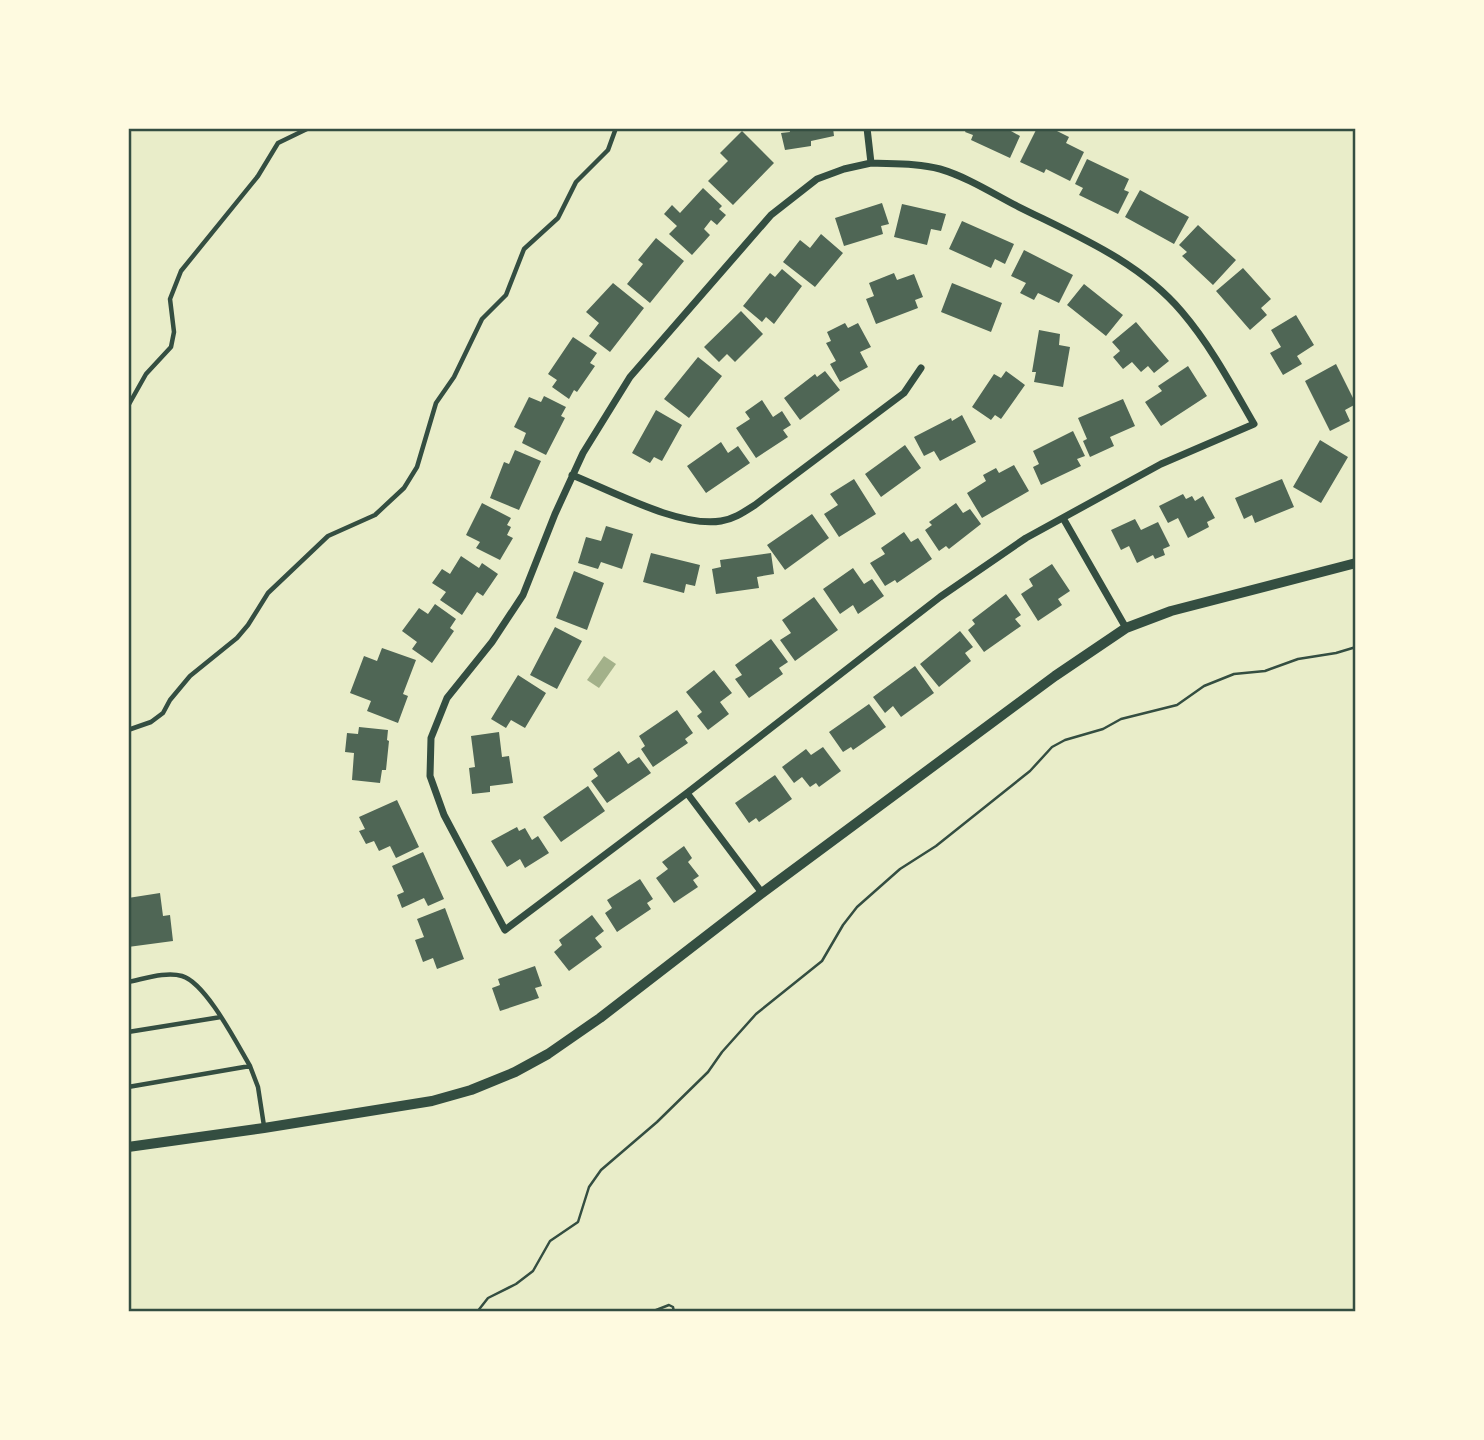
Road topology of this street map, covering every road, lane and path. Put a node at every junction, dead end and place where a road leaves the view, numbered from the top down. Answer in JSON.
{"nodes":[{"id":1,"x":309,"y":128,"type":"edge"},
{"id":2,"x":615,"y":128,"type":"edge"},
{"id":3,"x":867,"y":128,"type":"edge"},
{"id":4,"x":871,"y":163,"type":"junction"},
{"id":5,"x":921,"y":368,"type":"dead end"},
{"id":6,"x":128,"y":406,"type":"edge"},
{"id":7,"x":572,"y":475,"type":"junction"},
{"id":8,"x":1063,"y":518,"type":"junction"},
{"id":9,"x":1356,"y":563,"type":"edge"},
{"id":10,"x":1126,"y":628,"type":"junction"},
{"id":11,"x":1356,"y":647,"type":"edge"},
{"id":12,"x":128,"y":730,"type":"edge"},
{"id":13,"x":687,"y":793,"type":"junction"},
{"id":14,"x":762,"y":894,"type":"junction"},
{"id":15,"x":128,"y":982,"type":"edge"},
{"id":16,"x":221,"y":1017,"type":"junction"},
{"id":17,"x":128,"y":1032,"type":"edge"},
{"id":18,"x":250,"y":1066,"type":"junction"},
{"id":19,"x":128,"y":1087,"type":"edge"},
{"id":20,"x":264,"y":1128,"type":"junction"},
{"id":21,"x":128,"y":1147,"type":"edge"},
{"id":22,"x":477,"y":1312,"type":"edge"},
{"id":23,"x":651,"y":1312,"type":"edge"},
{"id":24,"x":674,"y":1312,"type":"edge"}],
"edges":[{"from":1,"to":6,"type":"lane"},
{"from":2,"to":12,"type":"lane"},
{"from":3,"to":4,"type":"street"},
{"from":4,"to":7,"type":"street"},
{"from":4,"to":8,"type":"street"},
{"from":5,"to":7,"type":"street"},
{"from":7,"to":13,"type":"street"},
{"from":8,"to":10,"type":"street"},
{"from":8,"to":13,"type":"street"},
{"from":9,"to":10,"type":"street"},
{"from":10,"to":14,"type":"street"},
{"from":11,"to":22,"type":"path"},
{"from":13,"to":14,"type":"street"},
{"from":14,"to":20,"type":"street"},
{"from":15,"to":16,"type":"lane"},
{"from":16,"to":17,"type":"lane"},
{"from":16,"to":18,"type":"lane"},
{"from":18,"to":19,"type":"lane"},
{"from":18,"to":20,"type":"lane"},
{"from":20,"to":21,"type":"street"},
{"from":23,"to":24,"type":"path"}]}
